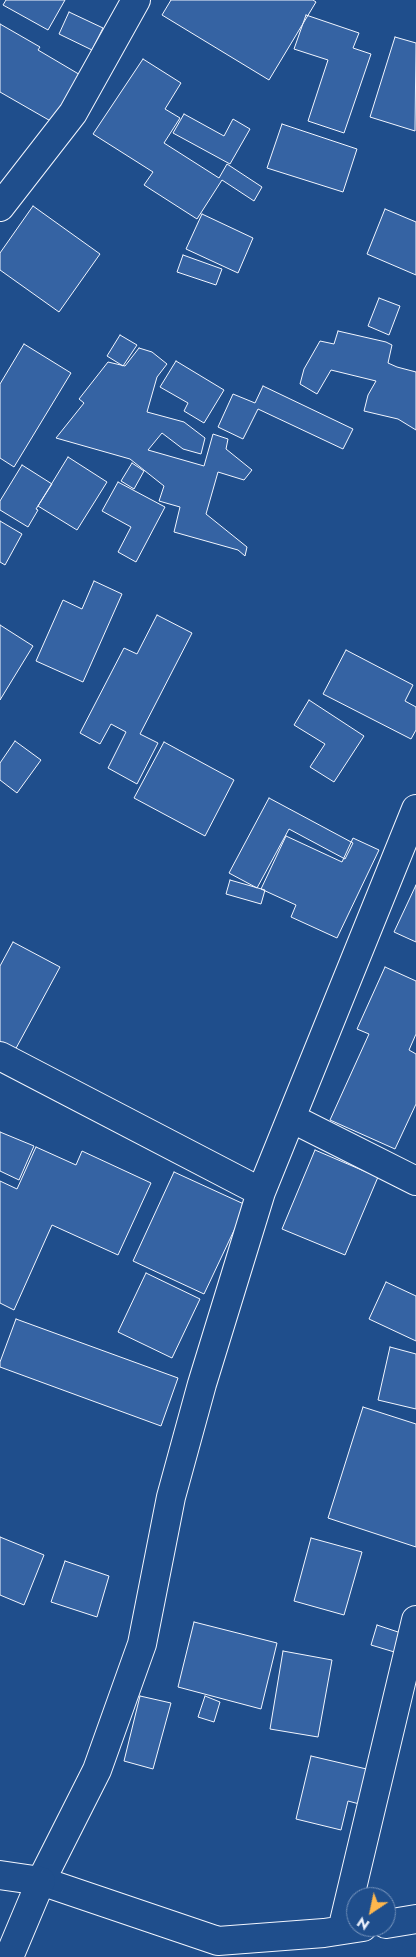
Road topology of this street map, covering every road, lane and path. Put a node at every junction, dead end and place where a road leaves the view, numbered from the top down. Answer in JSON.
{"nodes":[{"id":1,"x":136,"y":0,"type":"edge"},
{"id":2,"x":0,"y":208,"type":"edge"},
{"id":3,"x":416,"y":808,"type":"edge"},
{"id":4,"x":0,"y":1056,"type":"edge"},
{"id":5,"x":291,"y":1118,"type":"junction"},
{"id":6,"x":416,"y":1181,"type":"edge"},
{"id":7,"x":261,"y":1192,"type":"junction"},
{"id":8,"x":416,"y":1620,"type":"edge"},
{"id":9,"x":0,"y":1875,"type":"edge"},
{"id":10,"x":41,"y":1881,"type":"junction"},
{"id":11,"x":361,"y":1887,"type":"edge"},
{"id":12,"x":416,"y":1919,"type":"edge"},
{"id":13,"x":396,"y":1922,"type":"edge"},
{"id":14,"x":346,"y":1929,"type":"edge"},
{"id":15,"x":9,"y":1957,"type":"edge"}],
"edges":[{"from":1,"to":2,"type":"street"},
{"from":3,"to":5,"type":"street"},
{"from":4,"to":7,"type":"street"},
{"from":5,"to":6,"type":"street"},
{"from":5,"to":7,"type":"street"},
{"from":7,"to":10,"type":"street"},
{"from":8,"to":11,"type":"street"},
{"from":9,"to":10,"type":"street"},
{"from":10,"to":14,"type":"street"},
{"from":10,"to":15,"type":"street"},
{"from":12,"to":13,"type":"street"}]}
